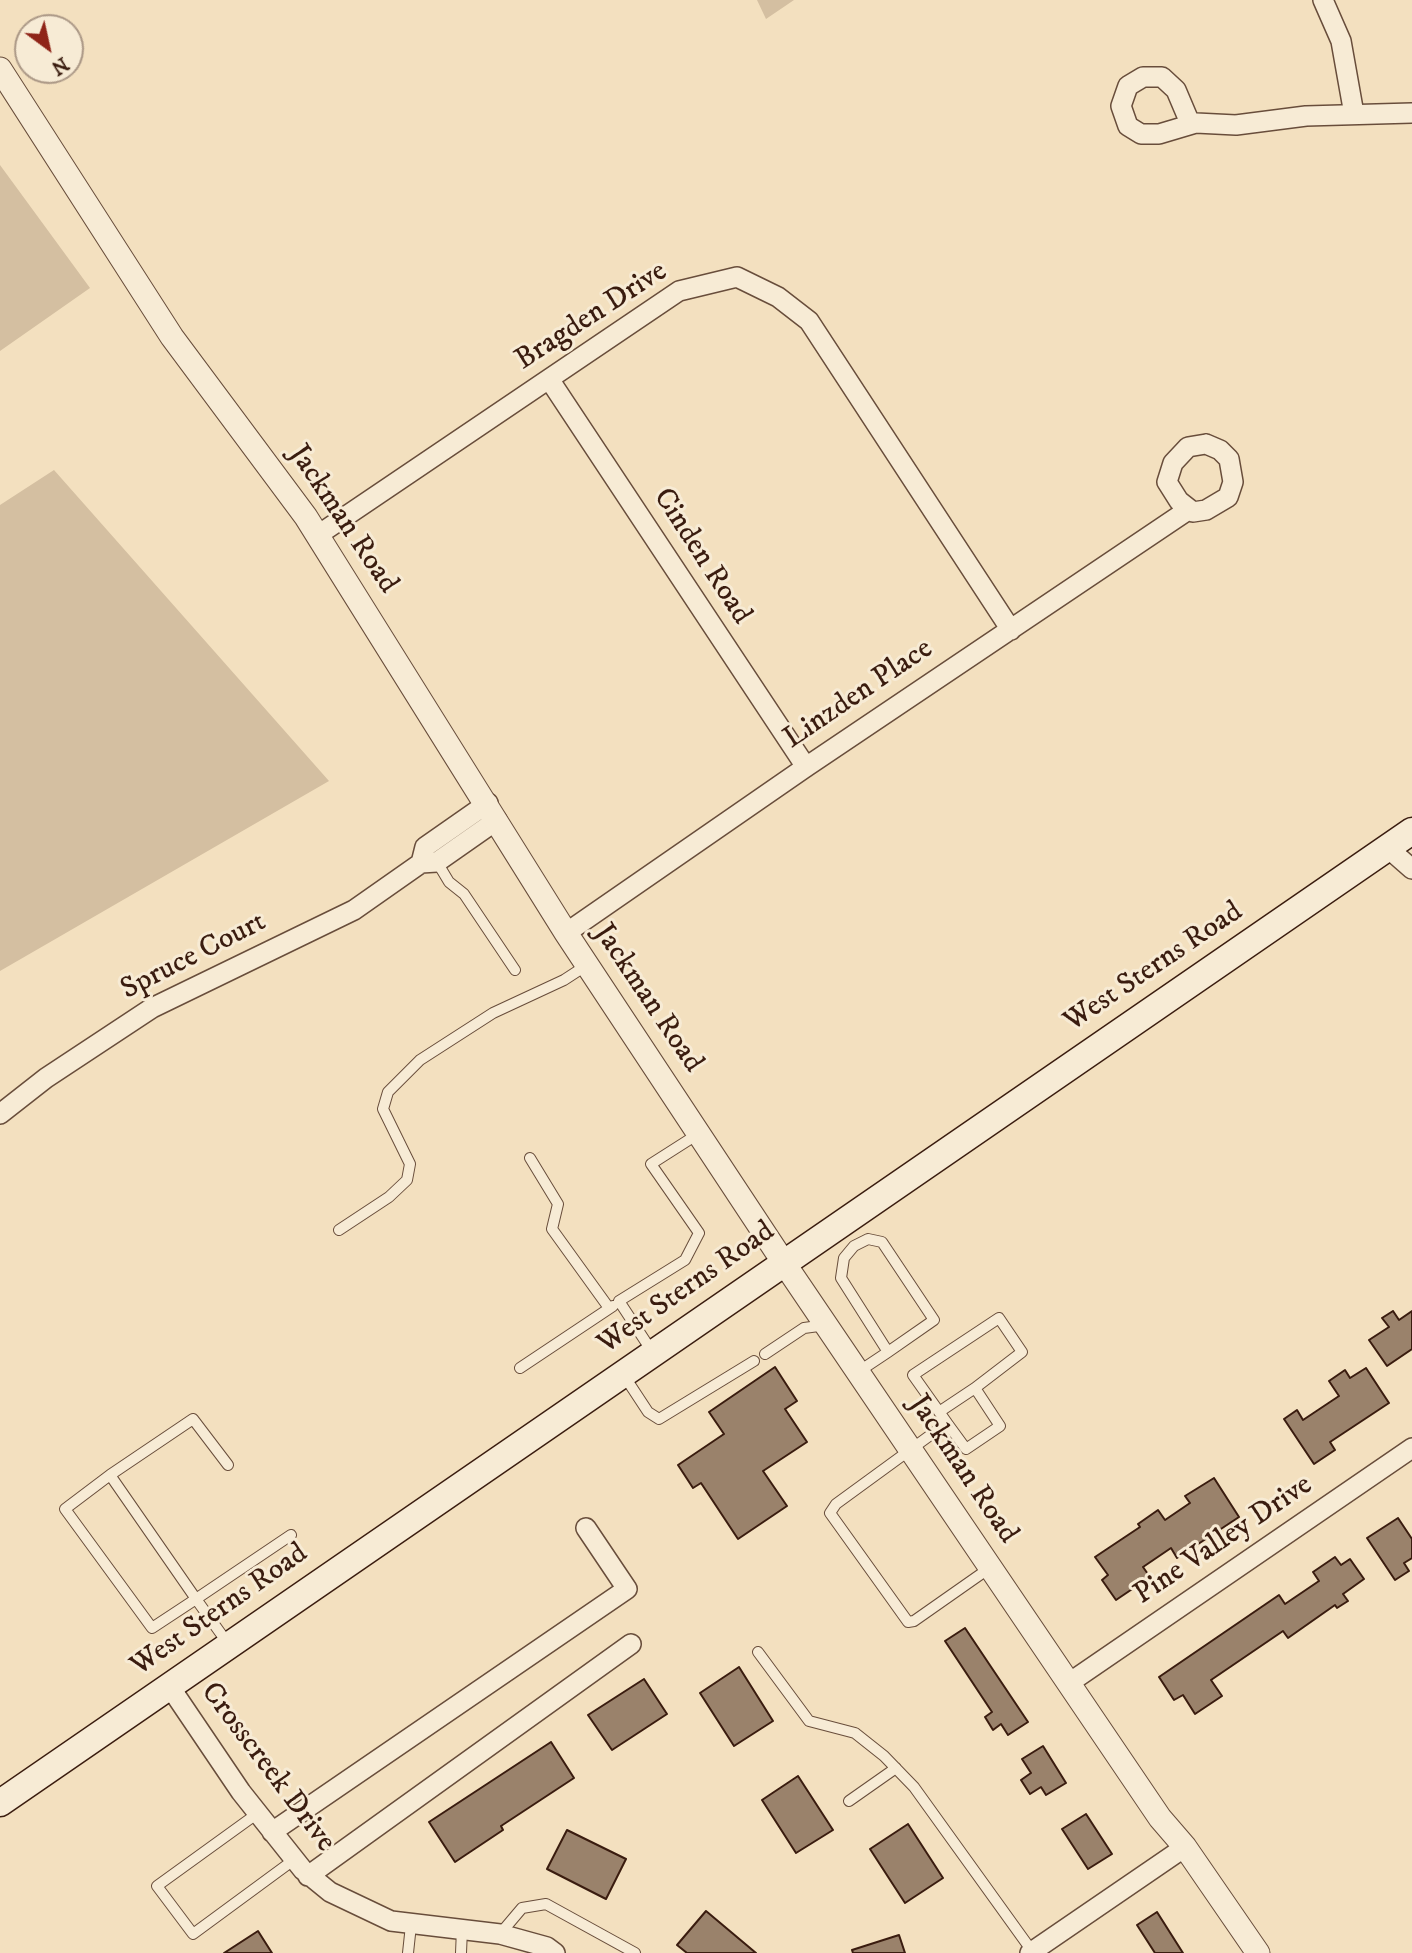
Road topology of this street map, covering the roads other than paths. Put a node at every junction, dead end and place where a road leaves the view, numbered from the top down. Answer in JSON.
{"nodes":[{"id":1,"x":1323,"y":0,"type":"edge"},
{"id":2,"x":0,"y":69,"type":"edge"},
{"id":3,"x":1412,"y":113,"type":"edge"},
{"id":4,"x":1354,"y":114,"type":"junction"},
{"id":5,"x":1190,"y":123,"type":"dead end"},
{"id":6,"x":549,"y":379,"type":"junction"},
{"id":7,"x":1188,"y":510,"type":"dead end"},
{"id":8,"x":318,"y":535,"type":"junction"},
{"id":9,"x":1011,"y":630,"type":"junction"},
{"id":10,"x":806,"y":766,"type":"junction"},
{"id":11,"x":493,"y":811,"type":"junction"},
{"id":12,"x":1412,"y":831,"type":"edge"},
{"id":13,"x":1388,"y":848,"type":"junction"},
{"id":14,"x":429,"y":863,"type":"junction"},
{"id":15,"x":1412,"y":869,"type":"edge"},
{"id":16,"x":566,"y":933,"type":"junction"},
{"id":17,"x":587,"y":965,"type":"junction"},
{"id":18,"x":515,"y":970,"type":"dead end"},
{"id":19,"x":0,"y":1114,"type":"edge"},
{"id":20,"x":699,"y":1134,"type":"junction"},
{"id":21,"x":530,"y":1158,"type":"dead end"},
{"id":22,"x":339,"y":1230,"type":"dead end"},
{"id":23,"x":784,"y":1263,"type":"junction"},
{"id":24,"x":619,"y":1301,"type":"junction"},
{"id":25,"x":609,"y":1308,"type":"junction"},
{"id":26,"x":826,"y":1325,"type":"junction"},
{"id":27,"x":888,"y":1352,"type":"junction"},
{"id":28,"x":653,"y":1353,"type":"junction"},
{"id":29,"x":765,"y":1354,"type":"dead end"},
{"id":30,"x":754,"y":1361,"type":"dead end"},
{"id":31,"x":520,"y":1368,"type":"dead end"},
{"id":32,"x":858,"y":1372,"type":"junction"},
{"id":33,"x":623,"y":1374,"type":"junction"},
{"id":34,"x":975,"y":1388,"type":"junction"},
{"id":35,"x":939,"y":1412,"type":"junction"},
{"id":36,"x":947,"y":1423,"type":"junction"},
{"id":37,"x":909,"y":1448,"type":"junction"},
{"id":38,"x":1412,"y":1448,"type":"edge"},
{"id":39,"x":228,"y":1465,"type":"dead end"},
{"id":40,"x":110,"y":1475,"type":"junction"},
{"id":41,"x":586,"y":1528,"type":"dead end"},
{"id":42,"x":290,"y":1535,"type":"dead end"},
{"id":43,"x":991,"y":1567,"type":"junction"},
{"id":44,"x":196,"y":1599,"type":"junction"},
{"id":45,"x":631,"y":1644,"type":"dead end"},
{"id":46,"x":229,"y":1646,"type":"junction"},
{"id":47,"x":758,"y":1652,"type":"dead end"},
{"id":48,"x":1069,"y":1683,"type":"junction"},
{"id":49,"x":170,"y":1687,"type":"junction"},
{"id":50,"x":896,"y":1768,"type":"junction"},
{"id":51,"x":849,"y":1801,"type":"dead end"},
{"id":52,"x":0,"y":1803,"type":"edge"},
{"id":53,"x":258,"y":1813,"type":"junction"},
{"id":54,"x":272,"y":1832,"type":"junction"},
{"id":55,"x":1185,"y":1847,"type":"junction"},
{"id":56,"x":295,"y":1859,"type":"junction"},
{"id":57,"x":308,"y":1876,"type":"junction"},
{"id":58,"x":411,"y":1925,"type":"junction"},
{"id":59,"x":462,"y":1929,"type":"junction"},
{"id":60,"x":500,"y":1934,"type":"junction"},
{"id":61,"x":1031,"y":1952,"type":"edge"},
{"id":62,"x":408,"y":1953,"type":"edge"},
{"id":63,"x":461,"y":1953,"type":"edge"},
{"id":64,"x":555,"y":1953,"type":"edge"},
{"id":65,"x":635,"y":1953,"type":"edge"},
{"id":66,"x":1258,"y":1953,"type":"edge"}],
"edges":[{"from":1,"to":4,"type":"street"},
{"from":2,"to":8,"type":"street","name":"Jackman Road"},
{"from":3,"to":4,"type":"street"},
{"from":4,"to":5,"type":"street"},
{"from":6,"to":8,"type":"street","name":"Bragden Drive"},
{"from":6,"to":9,"type":"street","name":"Bragden Drive"},
{"from":6,"to":10,"type":"street","name":"Cinden Road"},
{"from":7,"to":9,"type":"street","name":"Linzden Place"},
{"from":8,"to":11,"type":"street","name":"Jackman Road"},
{"from":9,"to":10,"type":"street","name":"Linzden Place"},
{"from":10,"to":16,"type":"street","name":"Linzden Place"},
{"from":11,"to":14,"type":"street","name":"Spruce Court"},
{"from":11,"to":16,"type":"street","name":"Jackman Road"},
{"from":12,"to":13,"type":"main road","name":"West Sterns Road"},
{"from":13,"to":15,"type":"street"},
{"from":13,"to":23,"type":"main road","name":"West Sterns Road"},
{"from":14,"to":18,"type":"lane"},
{"from":14,"to":19,"type":"street","name":"Spruce Court"},
{"from":16,"to":17,"type":"street","name":"Jackman Road"},
{"from":17,"to":20,"type":"street","name":"Jackman Road"},
{"from":17,"to":22,"type":"lane"},
{"from":20,"to":23,"type":"street","name":"Jackman Road"},
{"from":20,"to":24,"type":"lane"},
{"from":21,"to":25,"type":"lane"},
{"from":23,"to":26,"type":"street","name":"Jackman Road"},
{"from":23,"to":28,"type":"main road","name":"West Sterns Road"},
{"from":24,"to":25,"type":"lane"},
{"from":24,"to":28,"type":"lane"},
{"from":25,"to":31,"type":"lane"},
{"from":26,"to":29,"type":"lane"},
{"from":26,"to":32,"type":"street","name":"Jackman Road"},
{"from":27,"to":27,"type":"lane"},
{"from":27,"to":32,"type":"lane"},
{"from":28,"to":33,"type":"main road","name":"West Sterns Road"},
{"from":30,"to":33,"type":"lane"},
{"from":32,"to":37,"type":"street","name":"Jackman Road"},
{"from":33,"to":46,"type":"main road","name":"West Sterns Road"},
{"from":34,"to":35,"type":"lane"},
{"from":34,"to":35,"type":"lane"},
{"from":34,"to":36,"type":"lane"},
{"from":35,"to":36,"type":"lane"},
{"from":36,"to":37,"type":"lane"},
{"from":37,"to":43,"type":"street","name":"Jackman Road"},
{"from":37,"to":43,"type":"lane"},
{"from":38,"to":48,"type":"street","name":"Pine Valley Drive"},
{"from":39,"to":40,"type":"lane"},
{"from":40,"to":44,"type":"lane"},
{"from":40,"to":44,"type":"lane"},
{"from":41,"to":54,"type":"street"},
{"from":42,"to":44,"type":"lane"},
{"from":43,"to":48,"type":"street","name":"Jackman Road"},
{"from":44,"to":46,"type":"lane"},
{"from":45,"to":57,"type":"street"},
{"from":46,"to":49,"type":"main road","name":"West Sterns Road"},
{"from":47,"to":50,"type":"lane"},
{"from":48,"to":55,"type":"street","name":"Jackman Road"},
{"from":49,"to":52,"type":"main road","name":"West Sterns Road"},
{"from":49,"to":53,"type":"street","name":"Crosscreek Drive"},
{"from":50,"to":51,"type":"lane"},
{"from":50,"to":61,"type":"lane"},
{"from":53,"to":54,"type":"street","name":"Crosscreek Drive"},
{"from":53,"to":56,"type":"lane"},
{"from":54,"to":56,"type":"street","name":"Crosscreek Drive"},
{"from":55,"to":61,"type":"street"},
{"from":55,"to":66,"type":"street","name":"Jackman Road"},
{"from":56,"to":57,"type":"street","name":"Crosscreek Drive"},
{"from":57,"to":58,"type":"street","name":"Crosscreek Drive"},
{"from":58,"to":59,"type":"street","name":"Crosscreek Drive"},
{"from":58,"to":62,"type":"lane"},
{"from":59,"to":60,"type":"street","name":"Crosscreek Drive"},
{"from":59,"to":63,"type":"lane"},
{"from":60,"to":64,"type":"street","name":"Crosscreek Drive"},
{"from":60,"to":65,"type":"lane"}]}
